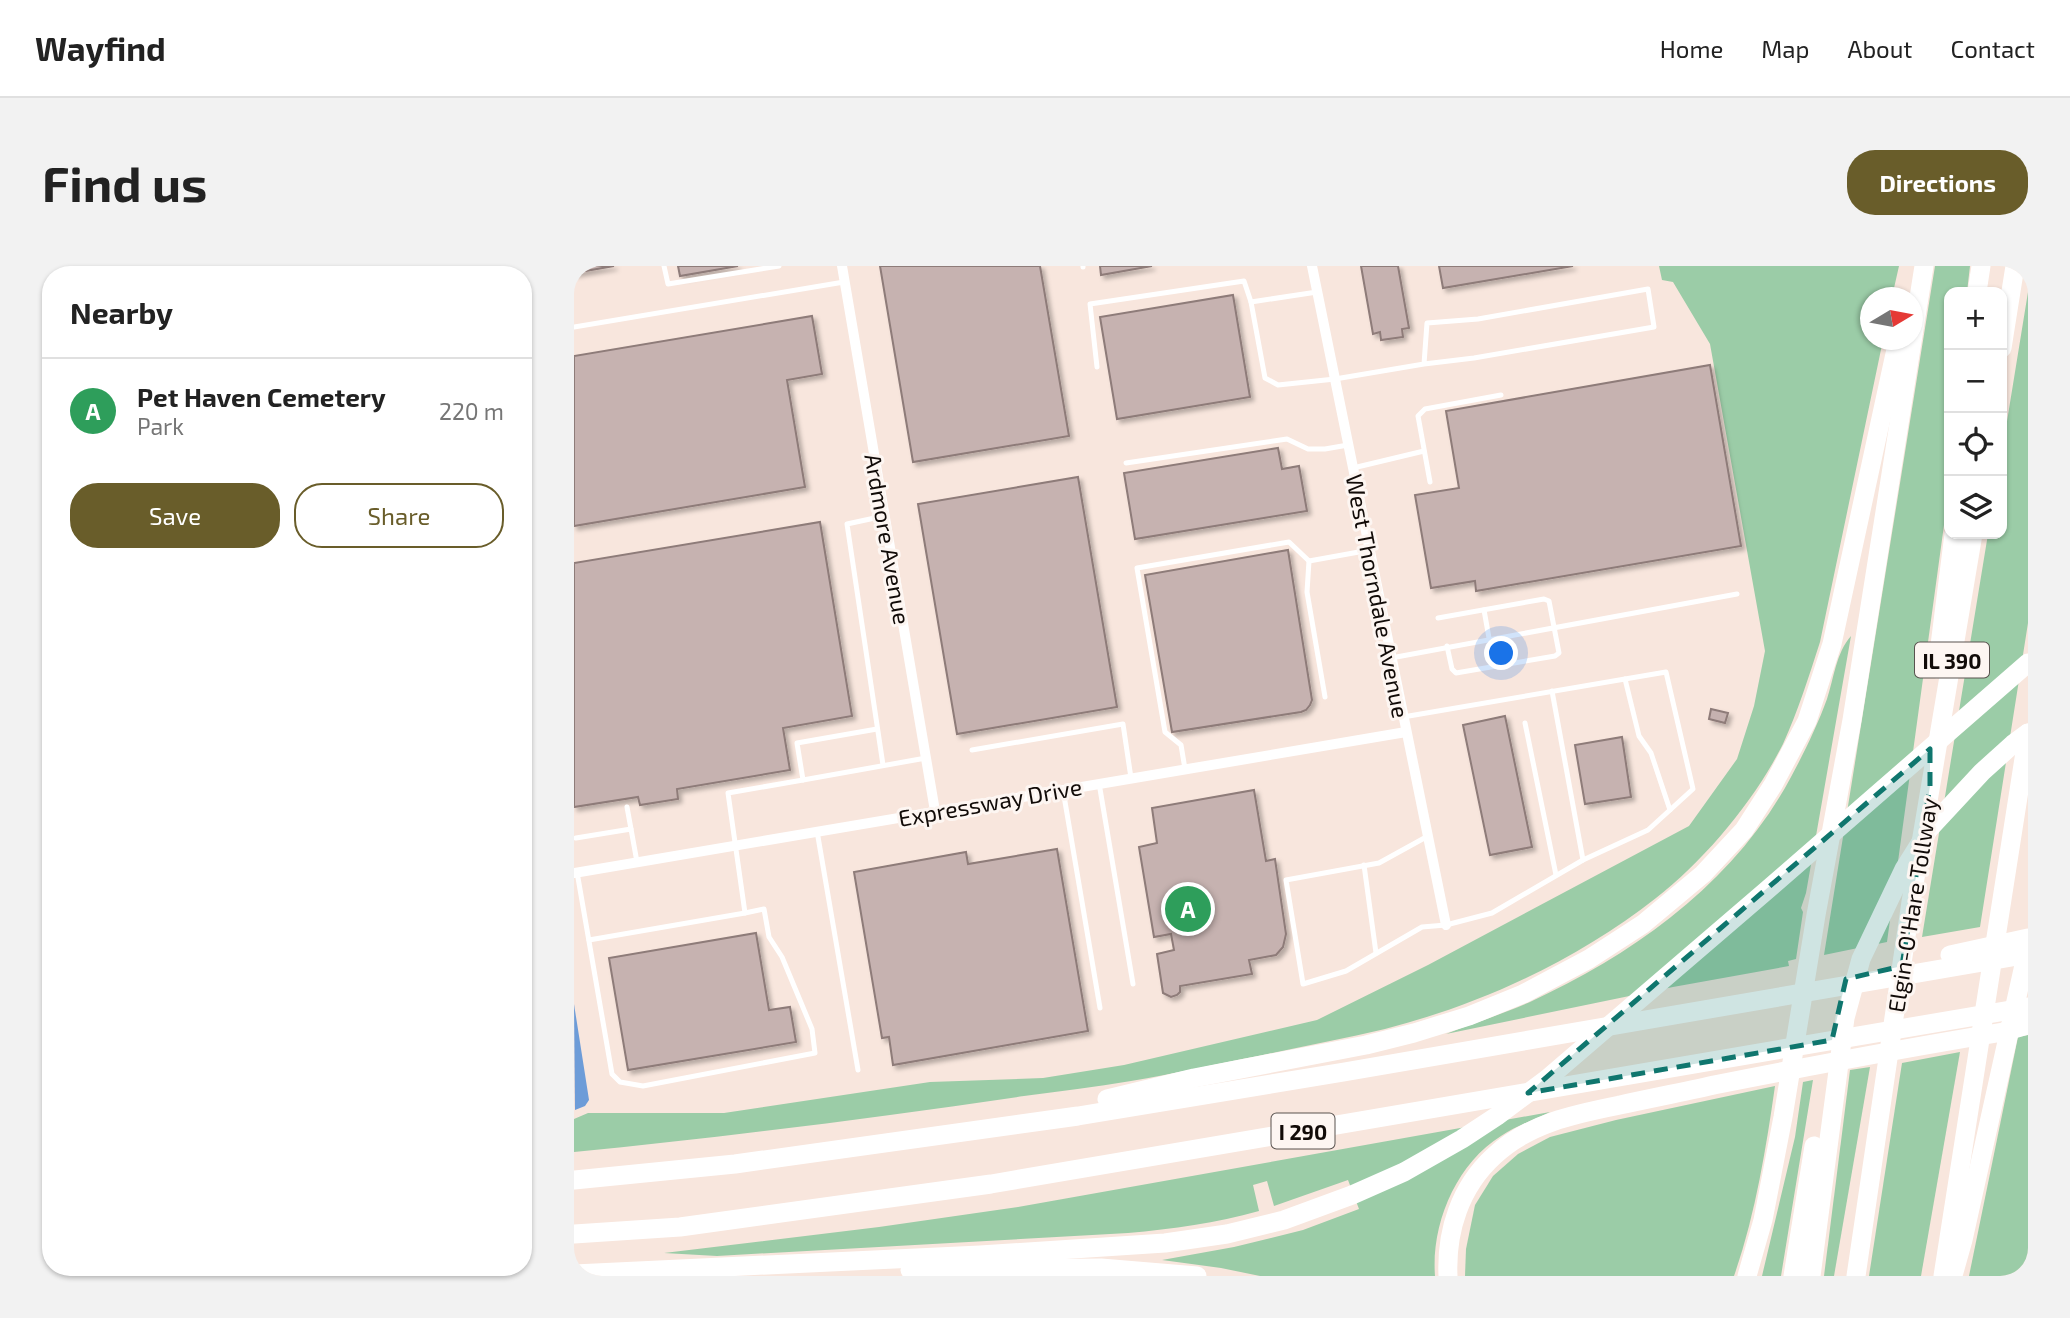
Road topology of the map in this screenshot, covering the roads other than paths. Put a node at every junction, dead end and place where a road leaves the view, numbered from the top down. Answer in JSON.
{"nodes":[{"id":1,"x":664,"y":266,"type":"edge"},
{"id":2,"x":779,"y":266,"type":"edge"},
{"id":3,"x":842,"y":266,"type":"edge"},
{"id":4,"x":1312,"y":266,"type":"edge"},
{"id":5,"x":1913,"y":266,"type":"edge"},
{"id":6,"x":1924,"y":266,"type":"edge"},
{"id":7,"x":1981,"y":266,"type":"edge"},
{"id":8,"x":2015,"y":266,"type":"edge"},
{"id":9,"x":844,"y":282,"type":"junction"},
{"id":10,"x":1909,"y":287,"type":"edge"},
{"id":11,"x":1978,"y":287,"type":"edge"},
{"id":12,"x":1317,"y":292,"type":"junction"},
{"id":13,"x":1251,"y":302,"type":"junction"},
{"id":14,"x":2007,"y":316,"type":"edge"},
{"id":15,"x":574,"y":327,"type":"edge"},
{"id":16,"x":1896,"y":350,"type":"edge"},
{"id":17,"x":1424,"y":364,"type":"junction"},
{"id":18,"x":1097,"y":367,"type":"dead end"},
{"id":19,"x":1335,"y":379,"type":"junction"},
{"id":20,"x":1502,"y":395,"type":"dead end"},
{"id":21,"x":1348,"y":444,"type":"junction"},
{"id":22,"x":1424,"y":451,"type":"junction"},
{"id":23,"x":1126,"y":463,"type":"dead end"},
{"id":24,"x":1353,"y":468,"type":"junction"},
{"id":25,"x":1430,"y":482,"type":"dead end"},
{"id":26,"x":884,"y":516,"type":"junction"},
{"id":27,"x":1953,"y":539,"type":"edge"},
{"id":28,"x":1972,"y":539,"type":"edge"},
{"id":29,"x":1370,"y":550,"type":"junction"},
{"id":30,"x":1309,"y":561,"type":"junction"},
{"id":31,"x":1737,"y":594,"type":"dead end"},
{"id":32,"x":1484,"y":610,"type":"junction"},
{"id":33,"x":1438,"y":618,"type":"dead end"},
{"id":34,"x":1554,"y":627,"type":"junction"},
{"id":35,"x":1489,"y":638,"type":"junction"},
{"id":36,"x":1447,"y":646,"type":"junction"},
{"id":37,"x":1391,"y":658,"type":"junction"},
{"id":38,"x":2028,"y":663,"type":"edge"},
{"id":39,"x":1625,"y":679,"type":"junction"},
{"id":40,"x":1552,"y":691,"type":"junction"},
{"id":41,"x":1325,"y":697,"type":"dead end"},
{"id":42,"x":1403,"y":717,"type":"junction"},
{"id":43,"x":1525,"y":723,"type":"dead end"},
{"id":44,"x":877,"y":729,"type":"junction"},
{"id":45,"x":1406,"y":732,"type":"junction"},
{"id":46,"x":2028,"y":733,"type":"edge"},
{"id":47,"x":972,"y":750,"type":"dead end"},
{"id":48,"x":926,"y":758,"type":"junction"},
{"id":49,"x":883,"y":765,"type":"junction"},
{"id":50,"x":1185,"y":769,"type":"junction"},
{"id":51,"x":1131,"y":778,"type":"junction"},
{"id":52,"x":803,"y":780,"type":"junction"},
{"id":53,"x":1099,"y":783,"type":"junction"},
{"id":54,"x":1930,"y":786,"type":"junction"},
{"id":55,"x":1063,"y":790,"type":"junction"},
{"id":56,"x":2028,"y":793,"type":"edge"},
{"id":57,"x":628,"y":807,"type":"dead end"},
{"id":58,"x":1670,"y":810,"type":"junction"},
{"id":59,"x":935,"y":811,"type":"junction"},
{"id":60,"x":631,"y":829,"type":"junction"},
{"id":61,"x":817,"y":831,"type":"junction"},
{"id":62,"x":1428,"y":836,"type":"junction"},
{"id":63,"x":2011,"y":836,"type":"junction"},
{"id":64,"x":576,"y":838,"type":"dead end"},
{"id":65,"x":735,"y":845,"type":"junction"},
{"id":66,"x":1583,"y":860,"type":"junction"},
{"id":67,"x":637,"y":862,"type":"junction"},
{"id":68,"x":1364,"y":865,"type":"junction"},
{"id":69,"x":575,"y":873,"type":"edge"},
{"id":70,"x":1556,"y":876,"type":"junction"},
{"id":71,"x":745,"y":913,"type":"junction"},
{"id":72,"x":1446,"y":925,"type":"junction"},
{"id":73,"x":2028,"y":938,"type":"edge"},
{"id":74,"x":589,"y":940,"type":"junction"},
{"id":75,"x":2028,"y":947,"type":"edge"},
{"id":76,"x":1376,"y":953,"type":"junction"},
{"id":77,"x":2028,"y":954,"type":"edge"},
{"id":78,"x":1133,"y":984,"type":"dead end"},
{"id":79,"x":1729,"y":1005,"type":"junction"},
{"id":80,"x":2028,"y":1007,"type":"edge"},
{"id":81,"x":1100,"y":1008,"type":"dead end"},
{"id":82,"x":2028,"y":1025,"type":"edge"},
{"id":83,"x":858,"y":1070,"type":"dead end"},
{"id":84,"x":970,"y":1131,"type":"junction"},
{"id":85,"x":1820,"y":1149,"type":"junction"},
{"id":86,"x":574,"y":1180,"type":"edge"},
{"id":87,"x":574,"y":1234,"type":"edge"},
{"id":88,"x":780,"y":1264,"type":"junction"},
{"id":89,"x":574,"y":1274,"type":"edge"},
{"id":90,"x":1197,"y":1276,"type":"edge"},
{"id":91,"x":1448,"y":1276,"type":"edge"},
{"id":92,"x":1747,"y":1276,"type":"edge"},
{"id":93,"x":1793,"y":1276,"type":"edge"},
{"id":94,"x":1811,"y":1276,"type":"edge"},
{"id":95,"x":1856,"y":1276,"type":"edge"},
{"id":96,"x":1943,"y":1276,"type":"edge"},
{"id":97,"x":1952,"y":1276,"type":"edge"}],
"edges":[{"from":1,"to":2,"type":"lane"},
{"from":3,"to":9,"type":"street","name":"Ardmore Avenue"},
{"from":4,"to":12,"type":"street","name":"West Thorndale Avenue"},
{"from":5,"to":10,"type":"highway"},
{"from":6,"to":92,"type":"highway"},
{"from":7,"to":11,"type":"highway"},
{"from":8,"to":14,"type":"highway"},
{"from":9,"to":15,"type":"lane"},
{"from":9,"to":26,"type":"street","name":"Ardmore Avenue"},
{"from":12,"to":13,"type":"lane"},
{"from":12,"to":19,"type":"street","name":"West Thorndale Avenue"},
{"from":13,"to":18,"type":"lane"},
{"from":13,"to":19,"type":"lane"},
{"from":16,"to":84,"type":"highway"},
{"from":17,"to":17,"type":"lane"},
{"from":17,"to":19,"type":"lane"},
{"from":19,"to":21,"type":"street","name":"West Thorndale Avenue"},
{"from":20,"to":22,"type":"lane"},
{"from":21,"to":23,"type":"lane"},
{"from":21,"to":24,"type":"street","name":"West Thorndale Avenue"},
{"from":22,"to":24,"type":"lane"},
{"from":22,"to":25,"type":"lane"},
{"from":24,"to":29,"type":"street","name":"West Thorndale Avenue"},
{"from":26,"to":44,"type":"lane"},
{"from":26,"to":48,"type":"street","name":"Ardmore Avenue"},
{"from":27,"to":54,"type":"highway"},
{"from":28,"to":54,"type":"highway","name":"Elgin-O'Hare Tollway","number":"IL 390"},
{"from":29,"to":30,"type":"lane"},
{"from":29,"to":37,"type":"street","name":"West Thorndale Avenue"},
{"from":30,"to":41,"type":"lane"},
{"from":30,"to":50,"type":"lane"},
{"from":31,"to":34,"type":"lane"},
{"from":32,"to":33,"type":"lane"},
{"from":32,"to":34,"type":"lane"},
{"from":32,"to":35,"type":"lane"},
{"from":34,"to":35,"type":"lane"},
{"from":34,"to":36,"type":"lane"},
{"from":35,"to":36,"type":"lane"},
{"from":36,"to":37,"type":"lane"},
{"from":37,"to":42,"type":"street","name":"West Thorndale Avenue"},
{"from":38,"to":88,"type":"highway"},
{"from":39,"to":40,"type":"lane"},
{"from":39,"to":58,"type":"lane"},
{"from":39,"to":58,"type":"lane"},
{"from":40,"to":42,"type":"lane"},
{"from":40,"to":66,"type":"lane"},
{"from":42,"to":45,"type":"street","name":"West Thorndale Avenue"},
{"from":43,"to":70,"type":"lane"},
{"from":44,"to":49,"type":"lane"},
{"from":44,"to":52,"type":"lane"},
{"from":45,"to":50,"type":"street","name":"Expressway Drive"},
{"from":45,"to":62,"type":"street","name":"West Thorndale Avenue"},
{"from":46,"to":63,"type":"highway"},
{"from":46,"to":85,"type":"highway"},
{"from":47,"to":51,"type":"lane"},
{"from":48,"to":49,"type":"lane"},
{"from":48,"to":59,"type":"street","name":"Ardmore Avenue"},
{"from":49,"to":52,"type":"lane"},
{"from":50,"to":51,"type":"street","name":"Expressway Drive"},
{"from":51,"to":53,"type":"street","name":"Expressway Drive"},
{"from":52,"to":65,"type":"lane"},
{"from":53,"to":55,"type":"street","name":"Expressway Drive"},
{"from":53,"to":78,"type":"lane"},
{"from":54,"to":95,"type":"highway","name":"Elgin-O'Hare Tollway","number":"IL 390"},
{"from":55,"to":59,"type":"street","name":"Expressway Drive"},
{"from":55,"to":81,"type":"lane"},
{"from":56,"to":63,"type":"highway"},
{"from":57,"to":60,"type":"lane"},
{"from":58,"to":66,"type":"lane"},
{"from":59,"to":61,"type":"street","name":"Expressway Drive"},
{"from":60,"to":64,"type":"lane"},
{"from":60,"to":67,"type":"lane"},
{"from":61,"to":65,"type":"street","name":"Expressway Drive"},
{"from":61,"to":83,"type":"lane"},
{"from":62,"to":68,"type":"lane"},
{"from":62,"to":72,"type":"street","name":"West Thorndale Avenue"},
{"from":63,"to":96,"type":"highway"},
{"from":65,"to":67,"type":"street","name":"Expressway Drive"},
{"from":65,"to":71,"type":"lane"},
{"from":66,"to":70,"type":"lane"},
{"from":67,"to":69,"type":"street","name":"Expressway Drive"},
{"from":68,"to":76,"type":"lane"},
{"from":68,"to":76,"type":"lane"},
{"from":69,"to":74,"type":"lane"},
{"from":70,"to":72,"type":"lane"},
{"from":71,"to":74,"type":"lane"},
{"from":71,"to":74,"type":"lane"},
{"from":72,"to":76,"type":"lane"},
{"from":73,"to":79,"type":"highway"},
{"from":75,"to":97,"type":"highway"},
{"from":77,"to":79,"type":"highway","number":"I 290"},
{"from":79,"to":84,"type":"highway","number":"I 290"},
{"from":80,"to":87,"type":"highway","number":"I 290"},
{"from":82,"to":91,"type":"highway"},
{"from":84,"to":86,"type":"highway","number":"I 290"},
{"from":85,"to":93,"type":"highway"},
{"from":85,"to":94,"type":"highway"},
{"from":88,"to":89,"type":"highway"},
{"from":88,"to":90,"type":"highway"}]}
